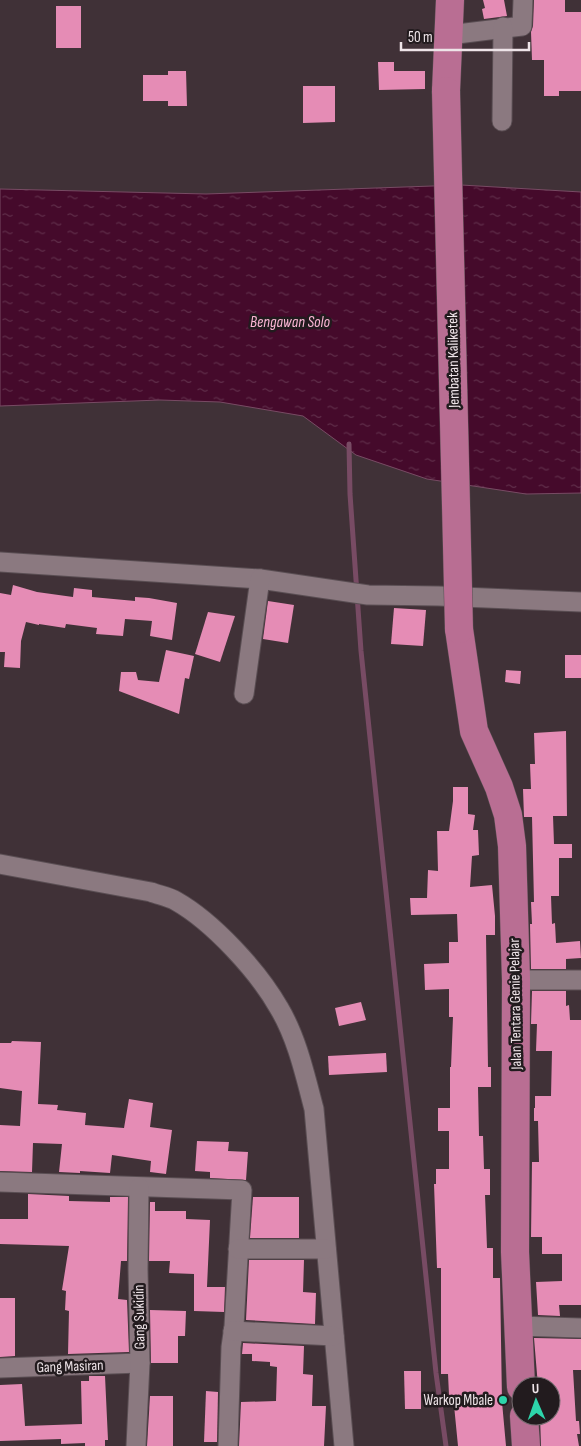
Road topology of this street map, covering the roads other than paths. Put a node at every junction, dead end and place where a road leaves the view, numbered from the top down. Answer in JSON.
{"nodes":[{"id":1,"x":450,"y":0,"type":"edge"},
{"id":2,"x":523,"y":0,"type":"edge"},
{"id":3,"x":503,"y":27,"type":"junction"},
{"id":4,"x":449,"y":35,"type":"junction"},
{"id":5,"x":502,"y":121,"type":"dead end"},
{"id":6,"x":0,"y":562,"type":"edge"},
{"id":7,"x":260,"y":579,"type":"junction"},
{"id":8,"x":581,"y":602,"type":"edge"},
{"id":9,"x":459,"y":628,"type":"joint"},
{"id":10,"x":244,"y":694,"type":"dead end"},
{"id":11,"x":0,"y":864,"type":"edge"},
{"id":12,"x":516,"y":980,"type":"junction"},
{"id":13,"x":581,"y":980,"type":"edge"},
{"id":14,"x":0,"y":1182,"type":"edge"},
{"id":15,"x":139,"y":1188,"type":"junction"},
{"id":16,"x":238,"y":1249,"type":"junction"},
{"id":17,"x":326,"y":1249,"type":"junction"},
{"id":18,"x":518,"y":1326,"type":"junction"},
{"id":19,"x":581,"y":1328,"type":"edge"},
{"id":20,"x":233,"y":1331,"type":"junction"},
{"id":21,"x":334,"y":1336,"type":"junction"},
{"id":22,"x":140,"y":1363,"type":"junction"},
{"id":23,"x":0,"y":1368,"type":"edge"},
{"id":24,"x":520,"y":1376,"type":"edge"},
{"id":25,"x":525,"y":1426,"type":"edge"},
{"id":26,"x":136,"y":1446,"type":"edge"},
{"id":27,"x":228,"y":1446,"type":"edge"},
{"id":28,"x":344,"y":1446,"type":"edge"},
{"id":29,"x":526,"y":1446,"type":"edge"}],
"edges":[{"from":1,"to":4,"type":"main road","name":"Jembatan Kaliketek"},
{"from":2,"to":3,"type":"street"},
{"from":3,"to":4,"type":"street"},
{"from":3,"to":5,"type":"street"},
{"from":4,"to":9,"type":"main road","name":"Jembatan Kaliketek","bridge":true},
{"from":6,"to":7,"type":"street"},
{"from":7,"to":8,"type":"street"},
{"from":7,"to":10,"type":"street"},
{"from":9,"to":12,"type":"main road","name":"Jalan Tentara Genie Pelajar"},
{"from":11,"to":17,"type":"street"},
{"from":12,"to":13,"type":"street"},
{"from":12,"to":18,"type":"main road","name":"Jalan Tentara Genie Pelajar"},
{"from":14,"to":15,"type":"street"},
{"from":15,"to":16,"type":"street"},
{"from":15,"to":22,"type":"street","name":"Gang Sukidin"},
{"from":16,"to":17,"type":"street"},
{"from":16,"to":20,"type":"street"},
{"from":17,"to":21,"type":"street"},
{"from":18,"to":19,"type":"street"},
{"from":18,"to":24,"type":"main road","name":"Jalan Tentara Genie Pelajar"},
{"from":20,"to":21,"type":"street"},
{"from":20,"to":27,"type":"street"},
{"from":21,"to":28,"type":"street"},
{"from":22,"to":23,"type":"street","name":"Gang Masiran"},
{"from":22,"to":26,"type":"street","name":"Gang Sukidin"},
{"from":25,"to":29,"type":"main road"}]}
